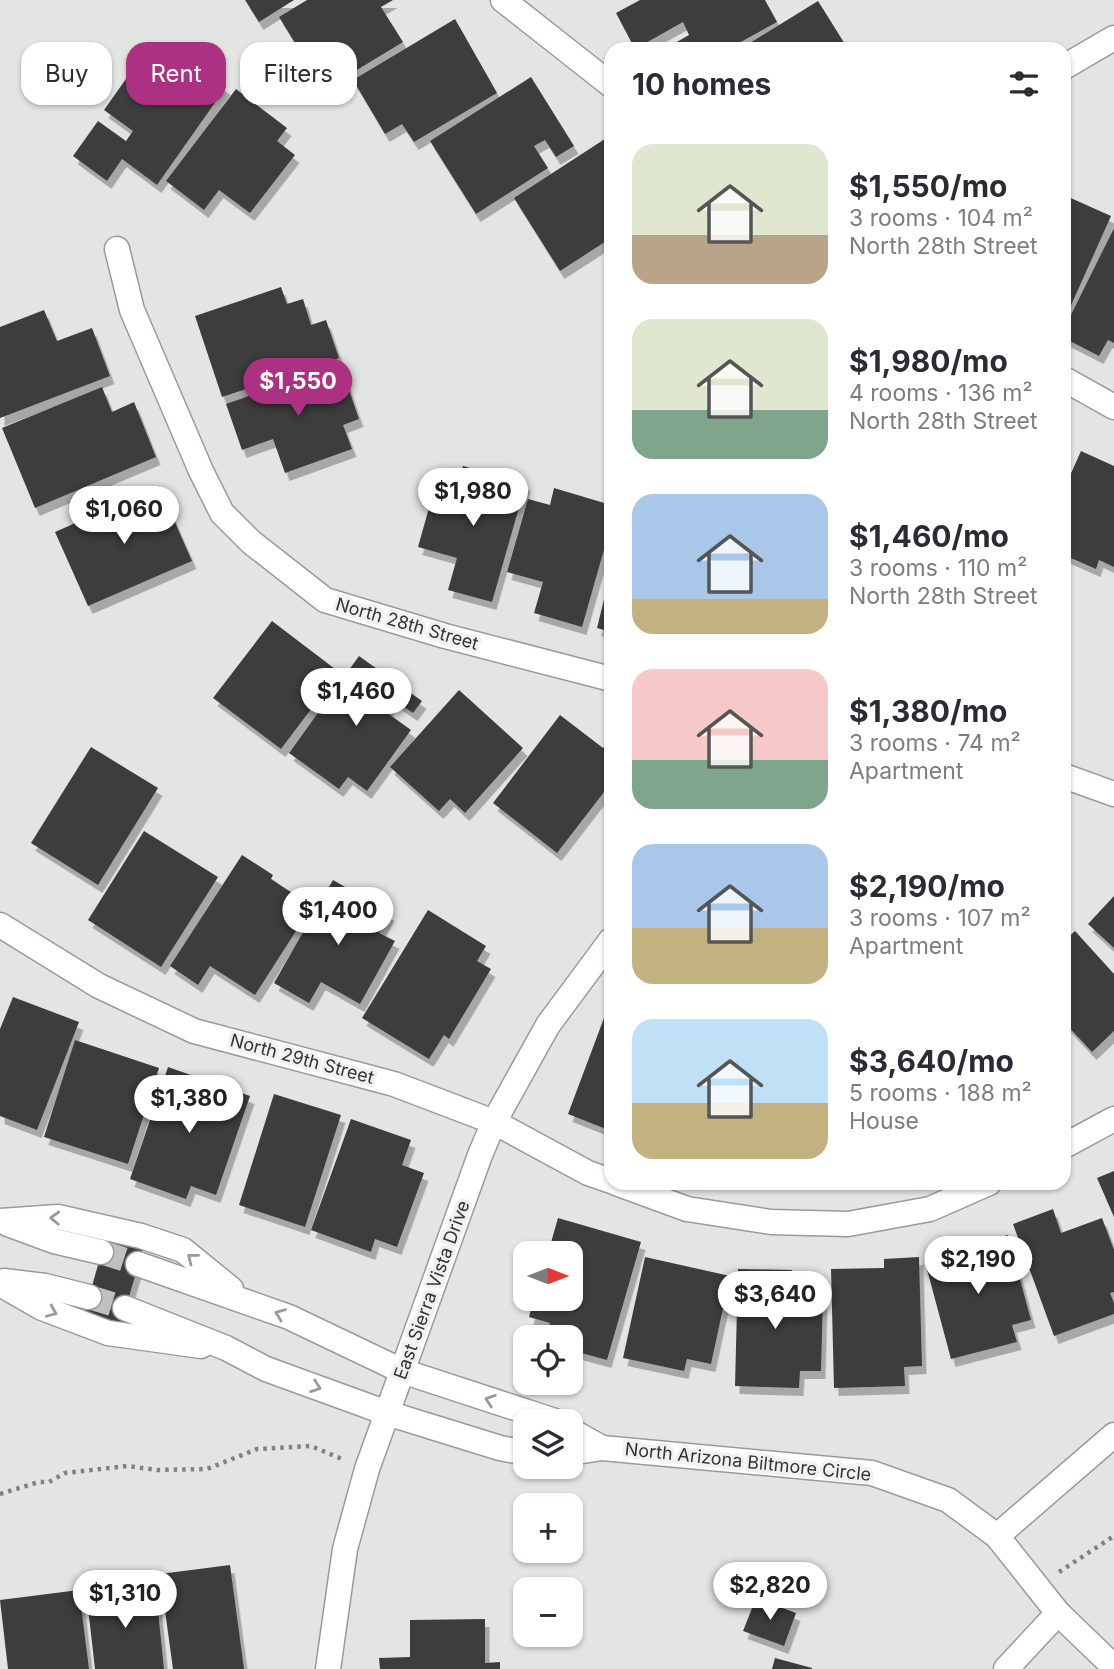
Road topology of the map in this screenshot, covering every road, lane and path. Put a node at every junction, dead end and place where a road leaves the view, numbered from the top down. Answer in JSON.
{"nodes":[{"id":1,"x":503,"y":0,"type":"edge"},
{"id":2,"x":1114,"y":38,"type":"edge"},
{"id":3,"x":1071,"y":63,"type":"edge"},
{"id":4,"x":604,"y":79,"type":"edge"},
{"id":5,"x":117,"y":250,"type":"dead end"},
{"id":6,"x":1071,"y":383,"type":"edge"},
{"id":7,"x":1114,"y":407,"type":"edge"},
{"id":8,"x":604,"y":677,"type":"edge"},
{"id":9,"x":1071,"y":779,"type":"edge"},
{"id":10,"x":1114,"y":794,"type":"edge"},
{"id":11,"x":0,"y":925,"type":"edge"},
{"id":12,"x":604,"y":950,"type":"edge"},
{"id":13,"x":1114,"y":1119,"type":"edge"},
{"id":14,"x":494,"y":1122,"type":"junction"},
{"id":15,"x":1071,"y":1142,"type":"edge"},
{"id":16,"x":604,"y":1179,"type":"edge"},
{"id":17,"x":635,"y":1190,"type":"edge"},
{"id":18,"x":973,"y":1190,"type":"edge"},
{"id":19,"x":0,"y":1221,"type":"edge"},
{"id":20,"x":101,"y":1252,"type":"tunnel mouth"},
{"id":21,"x":138,"y":1264,"type":"tunnel mouth"},
{"id":22,"x":0,"y":1282,"type":"edge"},
{"id":23,"x":89,"y":1297,"type":"tunnel mouth"},
{"id":24,"x":245,"y":1300,"type":"junction"},
{"id":25,"x":125,"y":1308,"type":"tunnel mouth"},
{"id":26,"x":226,"y":1348,"type":"junction"},
{"id":27,"x":402,"y":1371,"type":"junction"},
{"id":28,"x":518,"y":1409,"type":"edge"},
{"id":29,"x":387,"y":1413,"type":"junction"},
{"id":30,"x":1114,"y":1435,"type":"edge"},
{"id":31,"x":583,"y":1438,"type":"edge"},
{"id":32,"x":601,"y":1448,"type":"junction"},
{"id":33,"x":583,"y":1450,"type":"edge"},
{"id":34,"x":513,"y":1451,"type":"edge"},
{"id":35,"x":367,"y":1469,"type":"junction"},
{"id":36,"x":0,"y":1494,"type":"edge"},
{"id":37,"x":998,"y":1536,"type":"junction"},
{"id":38,"x":1114,"y":1536,"type":"edge"},
{"id":39,"x":1036,"y":1584,"type":"junction"},
{"id":40,"x":1058,"y":1613,"type":"junction"},
{"id":41,"x":1114,"y":1667,"type":"edge"},
{"id":42,"x":328,"y":1669,"type":"edge"},
{"id":43,"x":1006,"y":1669,"type":"edge"}],
"edges":[{"from":1,"to":4,"type":"street"},
{"from":2,"to":3,"type":"street"},
{"from":5,"to":8,"type":"street","name":"North 28th Street"},
{"from":6,"to":7,"type":"street"},
{"from":9,"to":10,"type":"street"},
{"from":11,"to":14,"type":"street","name":"North 29th Street"},
{"from":12,"to":14,"type":"street","name":"East Sierra Vista Drive"},
{"from":13,"to":15,"type":"street"},
{"from":14,"to":16,"type":"street","name":"North 29th Street"},
{"from":14,"to":27,"type":"street","name":"East Sierra Vista Drive"},
{"from":17,"to":18,"type":"street"},
{"from":19,"to":20,"type":"street"},
{"from":24,"to":19,"type":"street","one_way":true},
{"from":21,"to":24,"type":"street"},
{"from":22,"to":23,"type":"street"},
{"from":22,"to":26,"type":"street","one_way":true},
{"from":27,"to":24,"type":"street","one_way":true},
{"from":25,"to":26,"type":"street"},
{"from":26,"to":29,"type":"street","one_way":true},
{"from":28,"to":27,"type":"street","one_way":true},
{"from":27,"to":29,"type":"street","name":"East Sierra Vista Drive"},
{"from":29,"to":34,"type":"street"},
{"from":29,"to":35,"type":"street","name":"East Sierra Vista Drive"},
{"from":30,"to":37,"type":"street"},
{"from":31,"to":32,"type":"street","name":"North Arizona Biltmore Circle"},
{"from":32,"to":33,"type":"street","name":"North Arizona Biltmore Circle"},
{"from":32,"to":37,"type":"street","name":"North Arizona Biltmore Circle"},
{"from":35,"to":36,"type":"path"},
{"from":35,"to":42,"type":"street","name":"East Sierra Vista Drive"},
{"from":37,"to":39,"type":"street","name":"North Arizona Biltmore Circle"},
{"from":38,"to":39,"type":"path"},
{"from":39,"to":40,"type":"street","name":"North Arizona Biltmore Circle"},
{"from":40,"to":41,"type":"street","name":"North Arizona Biltmore Circle"},
{"from":40,"to":43,"type":"street"}]}
